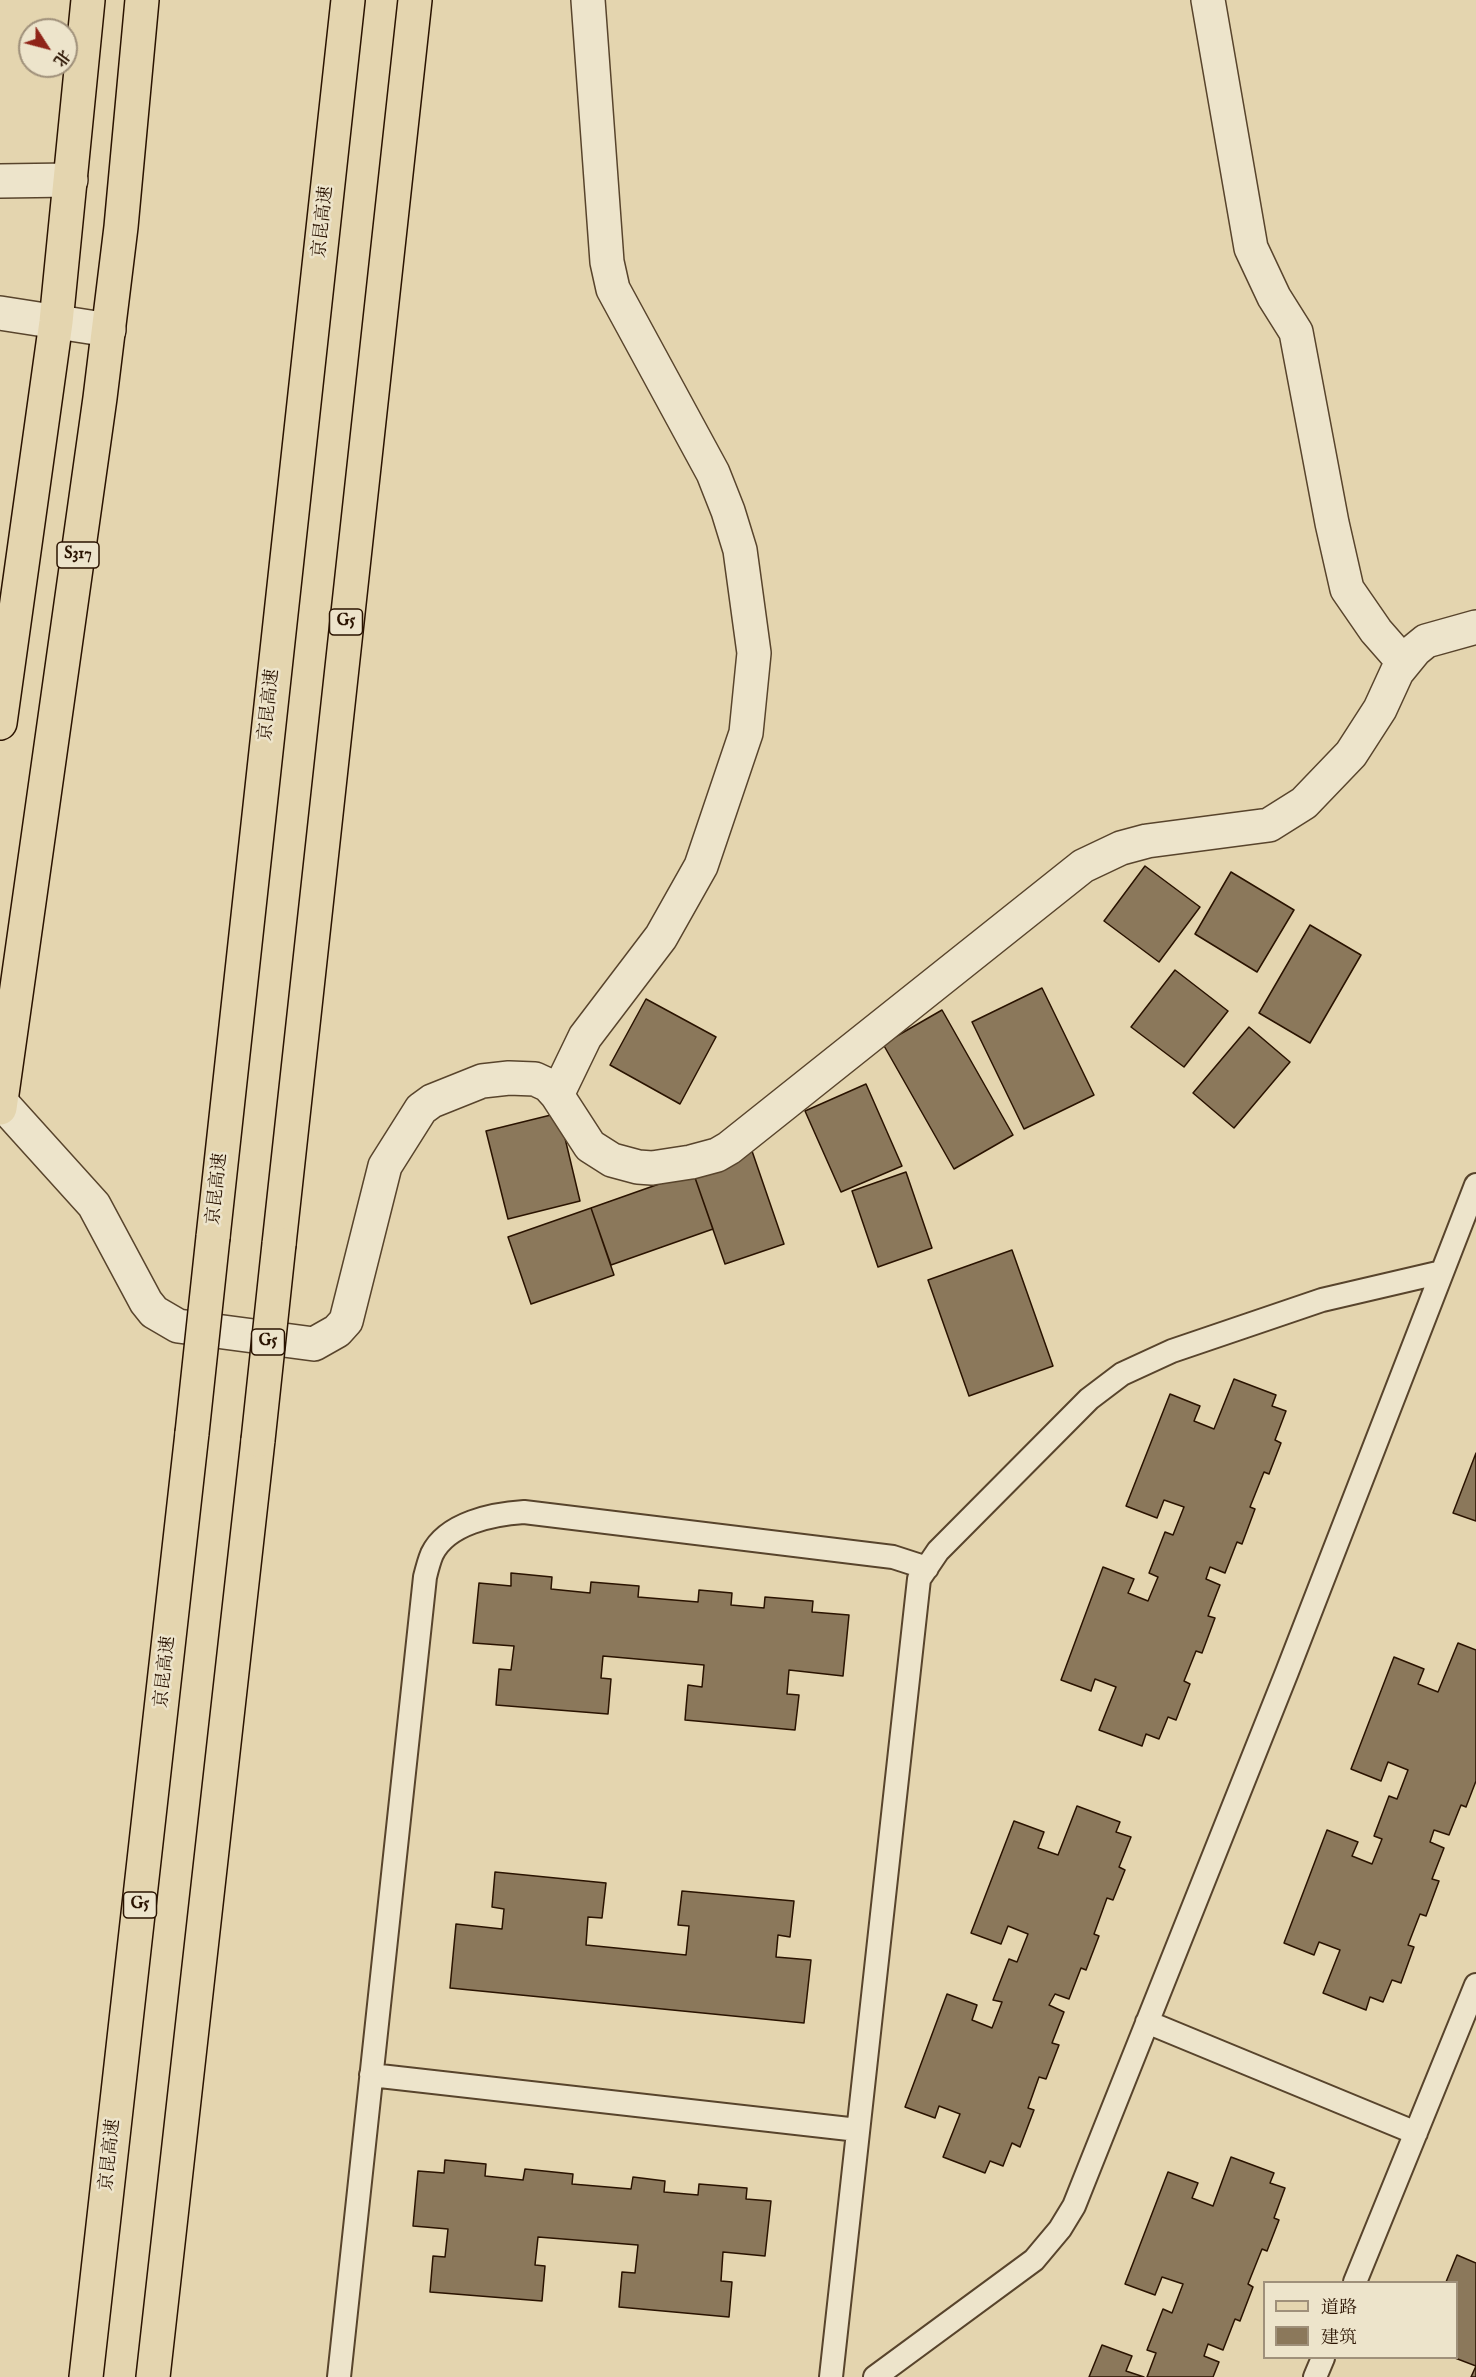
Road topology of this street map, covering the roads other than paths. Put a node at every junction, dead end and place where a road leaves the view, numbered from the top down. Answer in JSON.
{"nodes":[{"id":1,"x":88,"y":0,"type":"edge"},
{"id":2,"x":142,"y":0,"type":"edge"},
{"id":3,"x":348,"y":0,"type":"edge"},
{"id":4,"x":415,"y":0,"type":"edge"},
{"id":5,"x":588,"y":0,"type":"edge"},
{"id":6,"x":1208,"y":0,"type":"edge"},
{"id":7,"x":71,"y":180,"type":"junction"},
{"id":8,"x":0,"y":181,"type":"edge"},
{"id":9,"x":0,"y":313,"type":"edge"},
{"id":10,"x":56,"y":322,"type":"junction"},
{"id":11,"x":109,"y":330,"type":"junction"},
{"id":12,"x":1476,"y":627,"type":"edge"},
{"id":13,"x":1404,"y":663,"type":"junction"},
{"id":14,"x":0,"y":723,"type":"edge"},
{"id":15,"x":557,"y":1095,"type":"junction"},
{"id":16,"x":0,"y":1105,"type":"edge"},
{"id":17,"x":1476,"y":1185,"type":"edge"},
{"id":18,"x":1442,"y":1272,"type":"junction"},
{"id":19,"x":927,"y":1568,"type":"junction"},
{"id":20,"x":1476,"y":1984,"type":"edge"},
{"id":21,"x":1147,"y":2022,"type":"junction"},
{"id":22,"x":371,"y":2075,"type":"junction"},
{"id":23,"x":858,"y":2130,"type":"junction"},
{"id":24,"x":1416,"y":2133,"type":"junction"},
{"id":25,"x":1355,"y":2281,"type":"edge"},
{"id":26,"x":1323,"y":2359,"type":"edge"},
{"id":27,"x":884,"y":2375,"type":"edge"},
{"id":28,"x":86,"y":2377,"type":"edge"},
{"id":29,"x":153,"y":2377,"type":"edge"},
{"id":30,"x":339,"y":2377,"type":"edge"},
{"id":31,"x":831,"y":2377,"type":"edge"},
{"id":32,"x":1315,"y":2377,"type":"edge"}],
"edges":[{"from":1,"to":7,"type":"main road"},
{"from":2,"to":11,"type":"main road","number":"S317"},
{"from":3,"to":28,"type":"main road","name":"京昆高速","number":"G5","bridge":true},
{"from":4,"to":29,"type":"main road","number":"G5","bridge":true},
{"from":5,"to":15,"type":"street"},
{"from":6,"to":13,"type":"street"},
{"from":7,"to":8,"type":"street"},
{"from":7,"to":10,"type":"main road"},
{"from":9,"to":10,"type":"street"},
{"from":10,"to":11,"type":"street"},
{"from":10,"to":14,"type":"main road"},
{"from":11,"to":16,"type":"main road","number":"S317"},
{"from":12,"to":13,"type":"street"},
{"from":13,"to":15,"type":"street"},
{"from":15,"to":16,"type":"street"},
{"from":17,"to":18,"type":"lane"},
{"from":18,"to":19,"type":"lane"},
{"from":18,"to":21,"type":"lane"},
{"from":19,"to":22,"type":"lane"},
{"from":19,"to":23,"type":"lane"},
{"from":20,"to":24,"type":"lane"},
{"from":21,"to":24,"type":"lane"},
{"from":21,"to":27,"type":"lane"},
{"from":22,"to":23,"type":"lane"},
{"from":22,"to":30,"type":"lane"},
{"from":23,"to":31,"type":"lane"},
{"from":24,"to":25,"type":"lane"},
{"from":26,"to":32,"type":"lane"}]}
